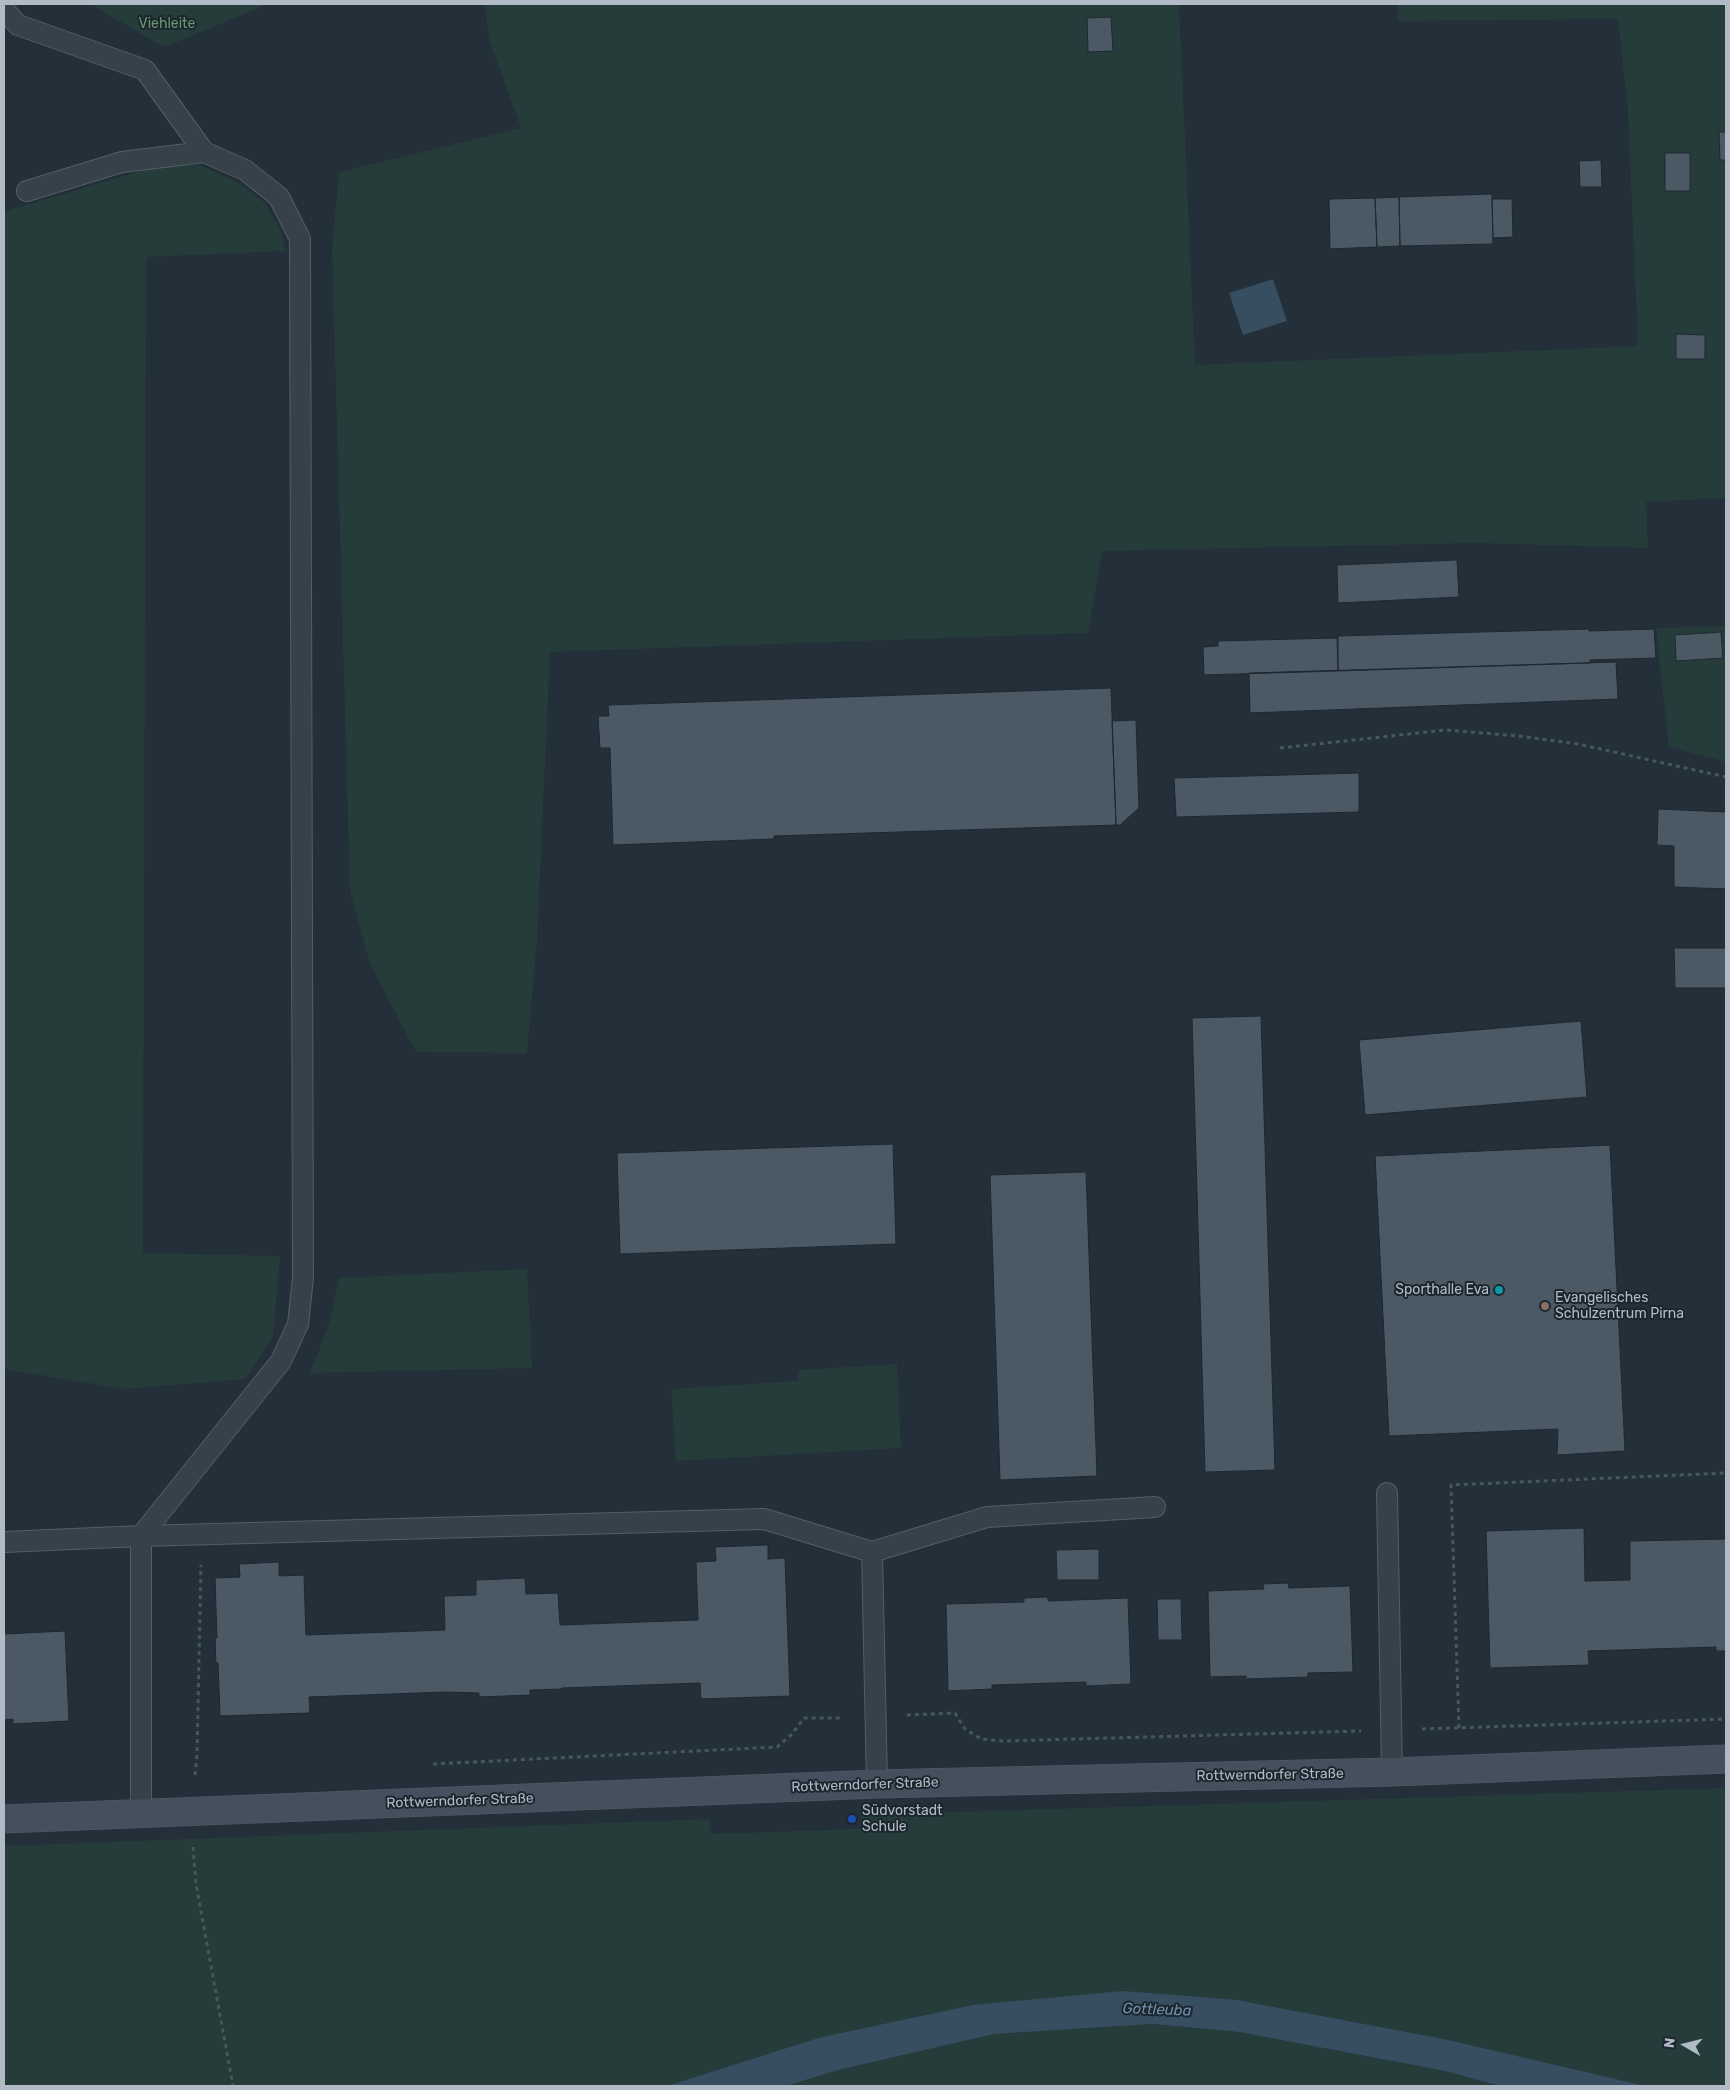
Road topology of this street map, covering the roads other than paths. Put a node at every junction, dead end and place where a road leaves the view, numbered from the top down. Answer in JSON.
{"nodes":[{"id":1,"x":4,"y":10,"type":"edge"},
{"id":2,"x":204,"y":152,"type":"junction"},
{"id":3,"x":27,"y":191,"type":"dead end"},
{"id":4,"x":1387,"y":1493,"type":"dead end"},
{"id":5,"x":1155,"y":1507,"type":"dead end"},
{"id":6,"x":141,"y":1536,"type":"junction"},
{"id":7,"x":4,"y":1542,"type":"edge"},
{"id":8,"x":872,"y":1552,"type":"junction"},
{"id":9,"x":1726,"y":1759,"type":"edge"},
{"id":10,"x":1392,"y":1772,"type":"junction"},
{"id":11,"x":877,"y":1784,"type":"junction"},
{"id":12,"x":141,"y":1813,"type":"junction"},
{"id":13,"x":4,"y":1819,"type":"edge"}],
"edges":[{"from":1,"to":2,"type":"lane"},
{"from":2,"to":3,"type":"lane"},
{"from":2,"to":6,"type":"lane"},
{"from":4,"to":10,"type":"lane"},
{"from":5,"to":8,"type":"lane"},
{"from":6,"to":7,"type":"lane"},
{"from":6,"to":8,"type":"lane"},
{"from":6,"to":12,"type":"lane"},
{"from":8,"to":11,"type":"lane"},
{"from":9,"to":10,"type":"main road","name":"Rottwerndorfer Straße"},
{"from":10,"to":11,"type":"main road","name":"Rottwerndorfer Straße"},
{"from":11,"to":12,"type":"main road","name":"Rottwerndorfer Straße"},
{"from":12,"to":13,"type":"main road","name":"Rottwerndorfer Straße"}]}
